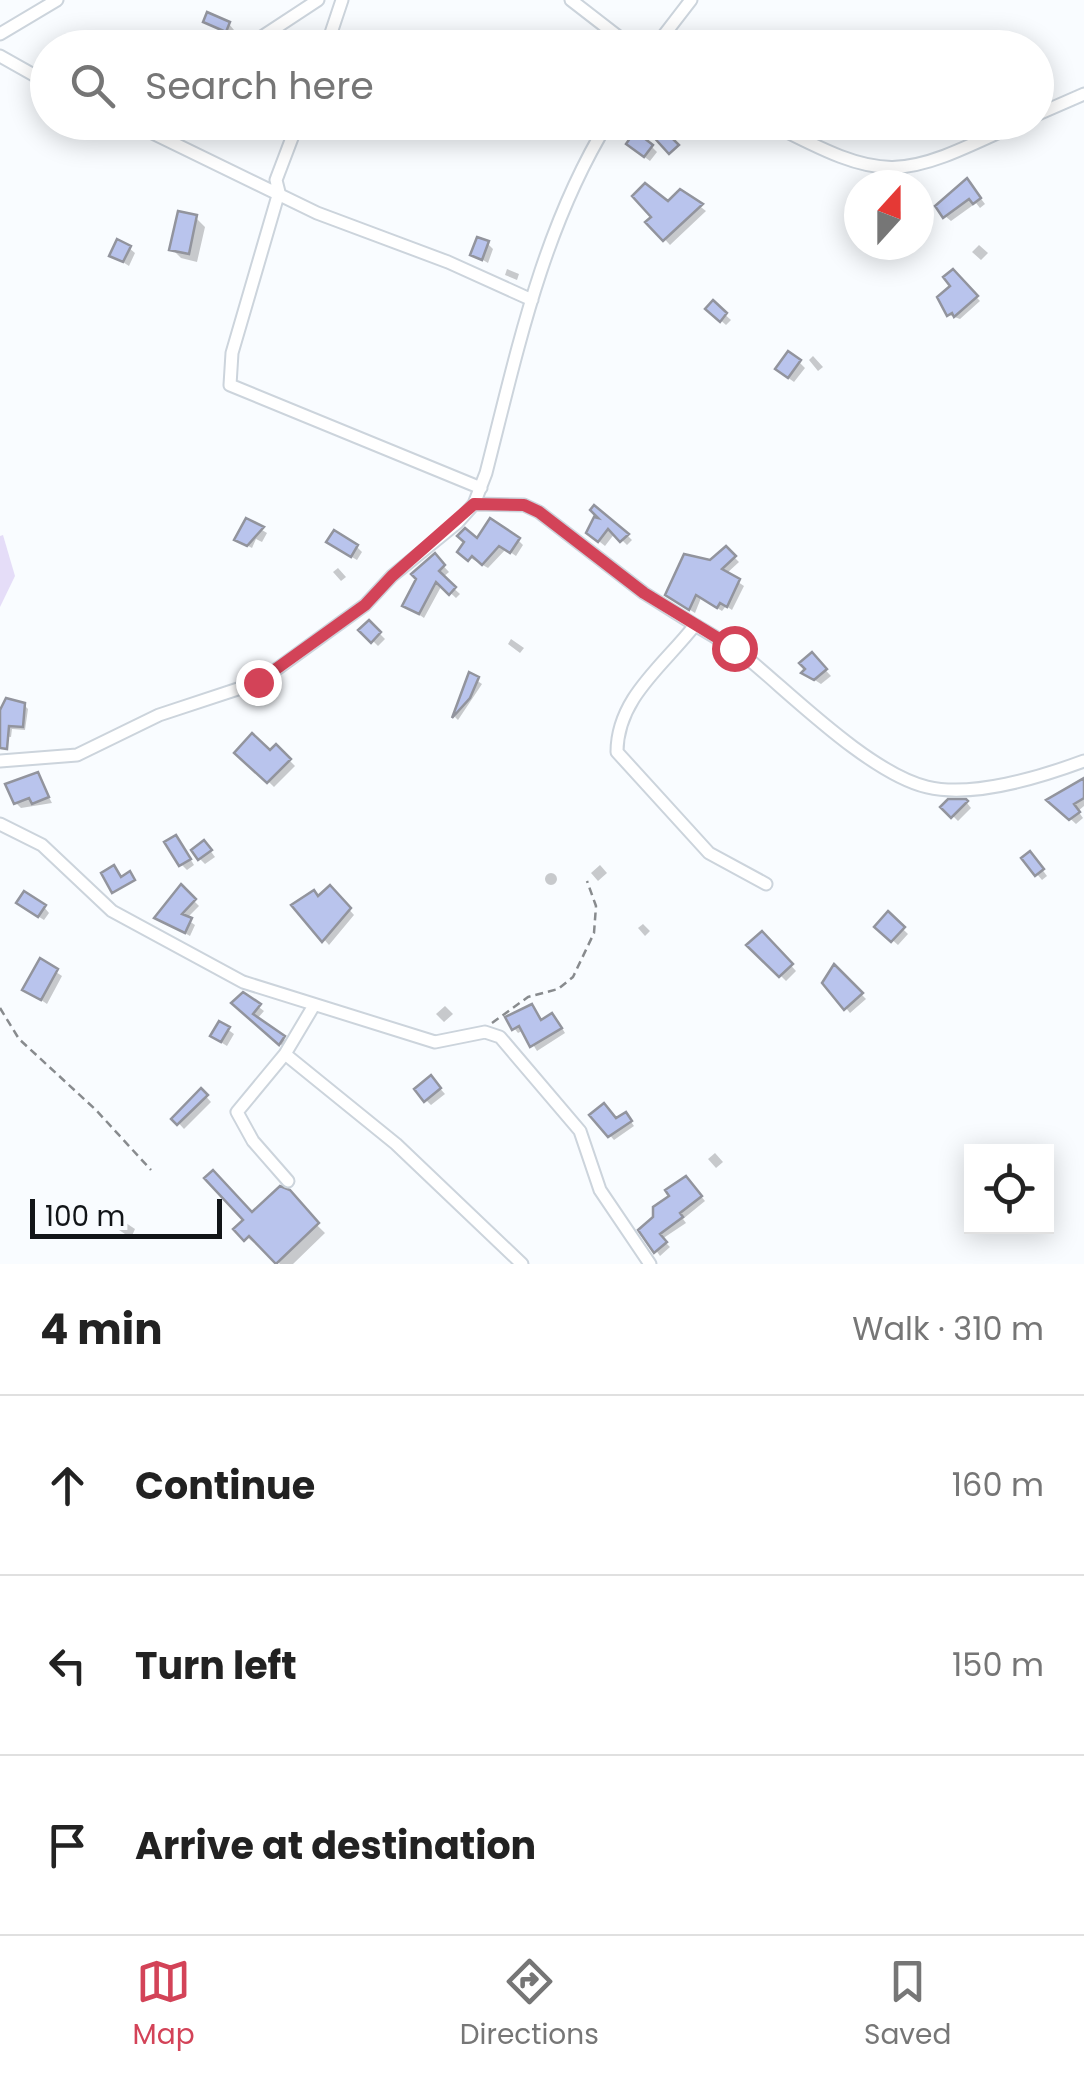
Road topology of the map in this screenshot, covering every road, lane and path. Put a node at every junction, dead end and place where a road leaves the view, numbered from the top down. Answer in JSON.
{"nodes":[{"id":1,"x":57,"y":0,"type":"edge"},
{"id":2,"x":318,"y":0,"type":"edge"},
{"id":3,"x":342,"y":0,"type":"edge"},
{"id":4,"x":572,"y":0,"type":"edge"},
{"id":5,"x":691,"y":0,"type":"edge"},
{"id":6,"x":272,"y":30,"type":"edge"},
{"id":7,"x":332,"y":30,"type":"edge"},
{"id":8,"x":610,"y":30,"type":"edge"},
{"id":9,"x":668,"y":30,"type":"edge"},
{"id":10,"x":0,"y":34,"type":"edge"},
{"id":11,"x":0,"y":56,"type":"edge"},
{"id":12,"x":30,"y":73,"type":"edge"},
{"id":13,"x":1084,"y":94,"type":"edge"},
{"id":14,"x":1054,"y":107,"type":"edge"},
{"id":15,"x":168,"y":140,"type":"edge"},
{"id":16,"x":291,"y":140,"type":"edge"},
{"id":17,"x":598,"y":140,"type":"edge"},
{"id":18,"x":802,"y":140,"type":"edge"},
{"id":19,"x":981,"y":140,"type":"edge"},
{"id":20,"x":279,"y":192,"type":"junction"},
{"id":21,"x":532,"y":300,"type":"junction"},
{"id":22,"x":481,"y":488,"type":"junction"},
{"id":23,"x":474,"y":504,"type":"junction"},
{"id":24,"x":695,"y":625,"type":"junction"},
{"id":25,"x":1084,"y":760,"type":"edge"},
{"id":26,"x":0,"y":762,"type":"edge"},
{"id":27,"x":0,"y":824,"type":"edge"},
{"id":28,"x":587,"y":882,"type":"dead end"},
{"id":29,"x":766,"y":884,"type":"dead end"},
{"id":30,"x":313,"y":1007,"type":"junction"},
{"id":31,"x":0,"y":1008,"type":"edge"},
{"id":32,"x":485,"y":1032,"type":"junction"},
{"id":33,"x":285,"y":1054,"type":"junction"},
{"id":34,"x":150,"y":1170,"type":"dead end"},
{"id":35,"x":288,"y":1181,"type":"dead end"},
{"id":36,"x":522,"y":1264,"type":"edge"},
{"id":37,"x":650,"y":1264,"type":"edge"}],
"edges":[{"from":1,"to":10,"type":"street"},
{"from":2,"to":6,"type":"street"},
{"from":3,"to":7,"type":"street"},
{"from":4,"to":8,"type":"street"},
{"from":5,"to":9,"type":"street"},
{"from":11,"to":12,"type":"street"},
{"from":13,"to":14,"type":"street"},
{"from":15,"to":20,"type":"street"},
{"from":16,"to":20,"type":"street"},
{"from":17,"to":21,"type":"street"},
{"from":18,"to":19,"type":"street"},
{"from":20,"to":21,"type":"street"},
{"from":20,"to":22,"type":"street"},
{"from":21,"to":22,"type":"street"},
{"from":22,"to":23,"type":"street"},
{"from":23,"to":24,"type":"street"},
{"from":23,"to":26,"type":"street"},
{"from":24,"to":25,"type":"street"},
{"from":24,"to":29,"type":"street"},
{"from":27,"to":30,"type":"street"},
{"from":28,"to":32,"type":"path"},
{"from":30,"to":32,"type":"street"},
{"from":30,"to":33,"type":"street"},
{"from":31,"to":34,"type":"path"},
{"from":32,"to":37,"type":"street"},
{"from":33,"to":35,"type":"street"},
{"from":33,"to":36,"type":"street"}]}
